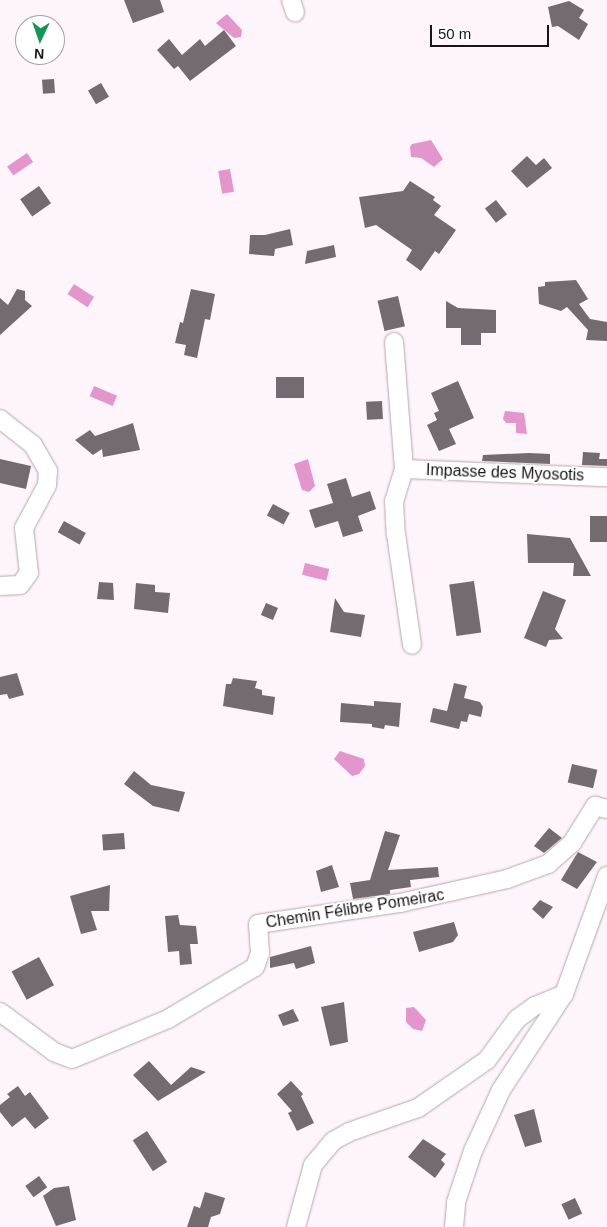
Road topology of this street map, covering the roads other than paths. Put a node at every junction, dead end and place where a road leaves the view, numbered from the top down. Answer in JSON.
{"nodes":[{"id":1,"x":394,"y":342,"type":"dead end"},
{"id":2,"x":0,"y":419,"type":"edge"},
{"id":3,"x":404,"y":469,"type":"junction"},
{"id":4,"x":607,"y":477,"type":"edge"},
{"id":5,"x":0,"y":586,"type":"edge"},
{"id":6,"x":412,"y":645,"type":"dead end"},
{"id":7,"x":607,"y":809,"type":"edge"},
{"id":8,"x":607,"y":876,"type":"edge"},
{"id":9,"x":564,"y":994,"type":"junction"},
{"id":10,"x":0,"y":1012,"type":"edge"},
{"id":11,"x":296,"y":1227,"type":"edge"},
{"id":12,"x":454,"y":1227,"type":"edge"}],
"edges":[{"from":1,"to":3,"type":"street","name":"Impasse des Myosotis"},
{"from":2,"to":5,"type":"street"},
{"from":3,"to":4,"type":"street","name":"Impasse des Myosotis"},
{"from":3,"to":6,"type":"street","name":"Impasse des Myosotis"},
{"from":7,"to":10,"type":"street","name":"Chemin Félibre Pomeirac"},
{"from":8,"to":9,"type":"street"},
{"from":9,"to":11,"type":"street"},
{"from":9,"to":12,"type":"street"}]}
